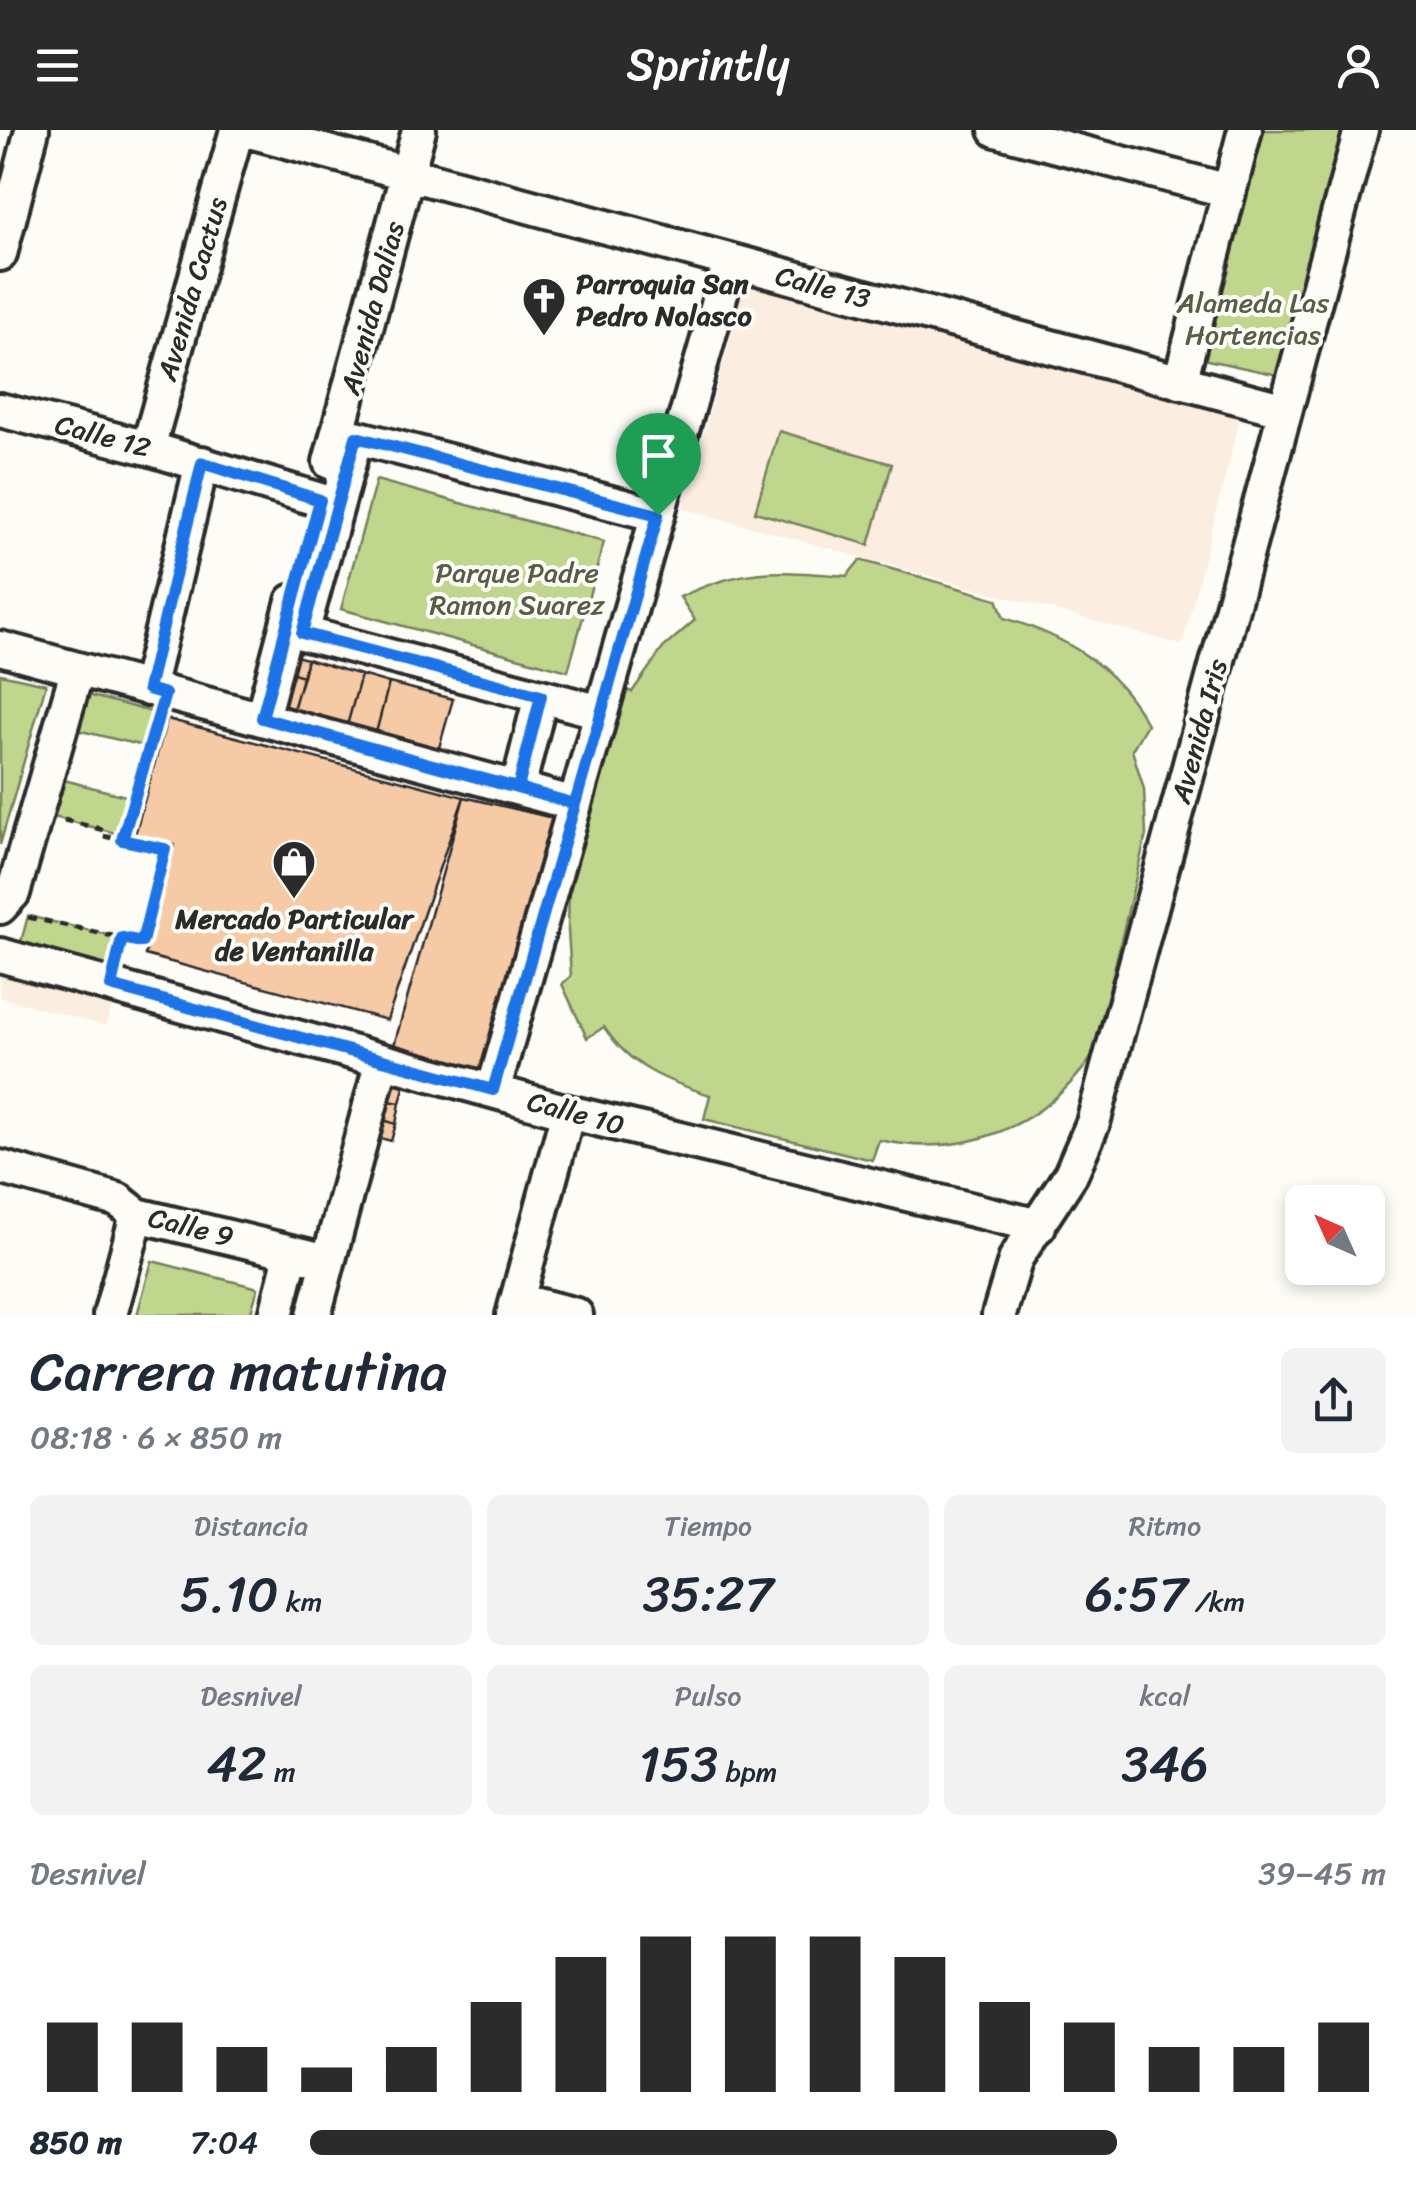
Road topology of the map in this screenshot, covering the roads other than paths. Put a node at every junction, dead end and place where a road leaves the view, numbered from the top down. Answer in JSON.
{"nodes":[{"id":1,"x":32,"y":130,"type":"edge"},
{"id":2,"x":237,"y":130,"type":"edge"},
{"id":3,"x":246,"y":130,"type":"edge"},
{"id":4,"x":420,"y":130,"type":"edge"},
{"id":5,"x":1245,"y":130,"type":"edge"},
{"id":6,"x":1362,"y":130,"type":"edge"},
{"id":7,"x":1008,"y":132,"type":"edge"},
{"id":8,"x":408,"y":175,"type":"junction"},
{"id":9,"x":1229,"y":192,"type":"junction"},
{"id":10,"x":0,"y":254,"type":"edge"},
{"id":11,"x":730,"y":262,"type":"junction"},
{"id":12,"x":1180,"y":382,"type":"junction"},
{"id":13,"x":0,"y":410,"type":"edge"},
{"id":14,"x":1284,"y":410,"type":"junction"},
{"id":15,"x":148,"y":448,"type":"junction"},
{"id":16,"x":202,"y":463,"type":"junction"},
{"id":17,"x":320,"y":500,"type":"junction"},
{"id":18,"x":658,"y":515,"type":"junction"},
{"id":19,"x":0,"y":648,"type":"edge"},
{"id":20,"x":77,"y":670,"type":"junction"},
{"id":21,"x":156,"y":691,"type":"junction"},
{"id":22,"x":541,"y":696,"type":"junction"},
{"id":23,"x":601,"y":712,"type":"junction"},
{"id":24,"x":262,"y":718,"type":"junction"},
{"id":25,"x":518,"y":788,"type":"junction"},
{"id":26,"x":575,"y":804,"type":"junction"},
{"id":27,"x":0,"y":907,"type":"edge"},
{"id":28,"x":8,"y":958,"type":"edge"},
{"id":29,"x":382,"y":1061,"type":"junction"},
{"id":30,"x":493,"y":1090,"type":"junction"},
{"id":31,"x":568,"y":1112,"type":"junction"},
{"id":32,"x":0,"y":1167,"type":"edge"},
{"id":33,"x":137,"y":1215,"type":"junction"},
{"id":34,"x":1039,"y":1226,"type":"junction"},
{"id":35,"x":283,"y":1250,"type":"junction"},
{"id":36,"x":328,"y":1261,"type":"junction"},
{"id":37,"x":515,"y":1307,"type":"edge"},
{"id":38,"x":110,"y":1315,"type":"edge"},
{"id":39,"x":276,"y":1315,"type":"edge"},
{"id":40,"x":314,"y":1315,"type":"edge"},
{"id":41,"x":576,"y":1315,"type":"edge"},
{"id":42,"x":999,"y":1315,"type":"edge"}],
"edges":[{"from":1,"to":10,"type":"street"},
{"from":2,"to":15,"type":"street","name":"Avenida Cactus"},
{"from":3,"to":8,"type":"street","name":"Calle 13"},
{"from":4,"to":8,"type":"street","name":"Avenida Dalias"},
{"from":5,"to":9,"type":"street"},
{"from":6,"to":14,"type":"street","name":"Avenida Iris"},
{"from":7,"to":9,"type":"street"},
{"from":8,"to":11,"type":"street","name":"Calle 13"},
{"from":8,"to":17,"type":"street","name":"Avenida Dalias"},
{"from":9,"to":12,"type":"street"},
{"from":11,"to":12,"type":"street","name":"Calle 13"},
{"from":11,"to":18,"type":"street"},
{"from":12,"to":14,"type":"street","name":"Calle 13"},
{"from":13,"to":15,"type":"street","name":"Calle 12"},
{"from":14,"to":34,"type":"street","name":"Avenida Iris"},
{"from":15,"to":16,"type":"street","name":"Calle 12"},
{"from":16,"to":17,"type":"street","name":"Calle 12"},
{"from":16,"to":21,"type":"street"},
{"from":17,"to":24,"type":"street","name":"Avenida Dalias"},
{"from":18,"to":22,"type":"street","name":"Avenida Dalias"},
{"from":18,"to":23,"type":"street"},
{"from":19,"to":20,"type":"street"},
{"from":20,"to":21,"type":"street"},
{"from":20,"to":27,"type":"street"},
{"from":21,"to":24,"type":"street"},
{"from":22,"to":23,"type":"street"},
{"from":22,"to":25,"type":"street"},
{"from":23,"to":26,"type":"street"},
{"from":24,"to":25,"type":"street"},
{"from":25,"to":26,"type":"street"},
{"from":26,"to":30,"type":"street"},
{"from":28,"to":29,"type":"street","name":"Calle 10"},
{"from":29,"to":30,"type":"street","name":"Calle 10"},
{"from":29,"to":36,"type":"street"},
{"from":30,"to":31,"type":"street","name":"Calle 10"},
{"from":31,"to":34,"type":"street","name":"Calle 10"},
{"from":31,"to":37,"type":"street"},
{"from":32,"to":33,"type":"street","name":"Calle 9"},
{"from":33,"to":35,"type":"street","name":"Calle 9"},
{"from":33,"to":38,"type":"street"},
{"from":34,"to":42,"type":"street","name":"Avenida Iris"},
{"from":35,"to":36,"type":"street","name":"Calle 9"},
{"from":35,"to":39,"type":"street"},
{"from":36,"to":40,"type":"street"},
{"from":37,"to":41,"type":"street"}]}
